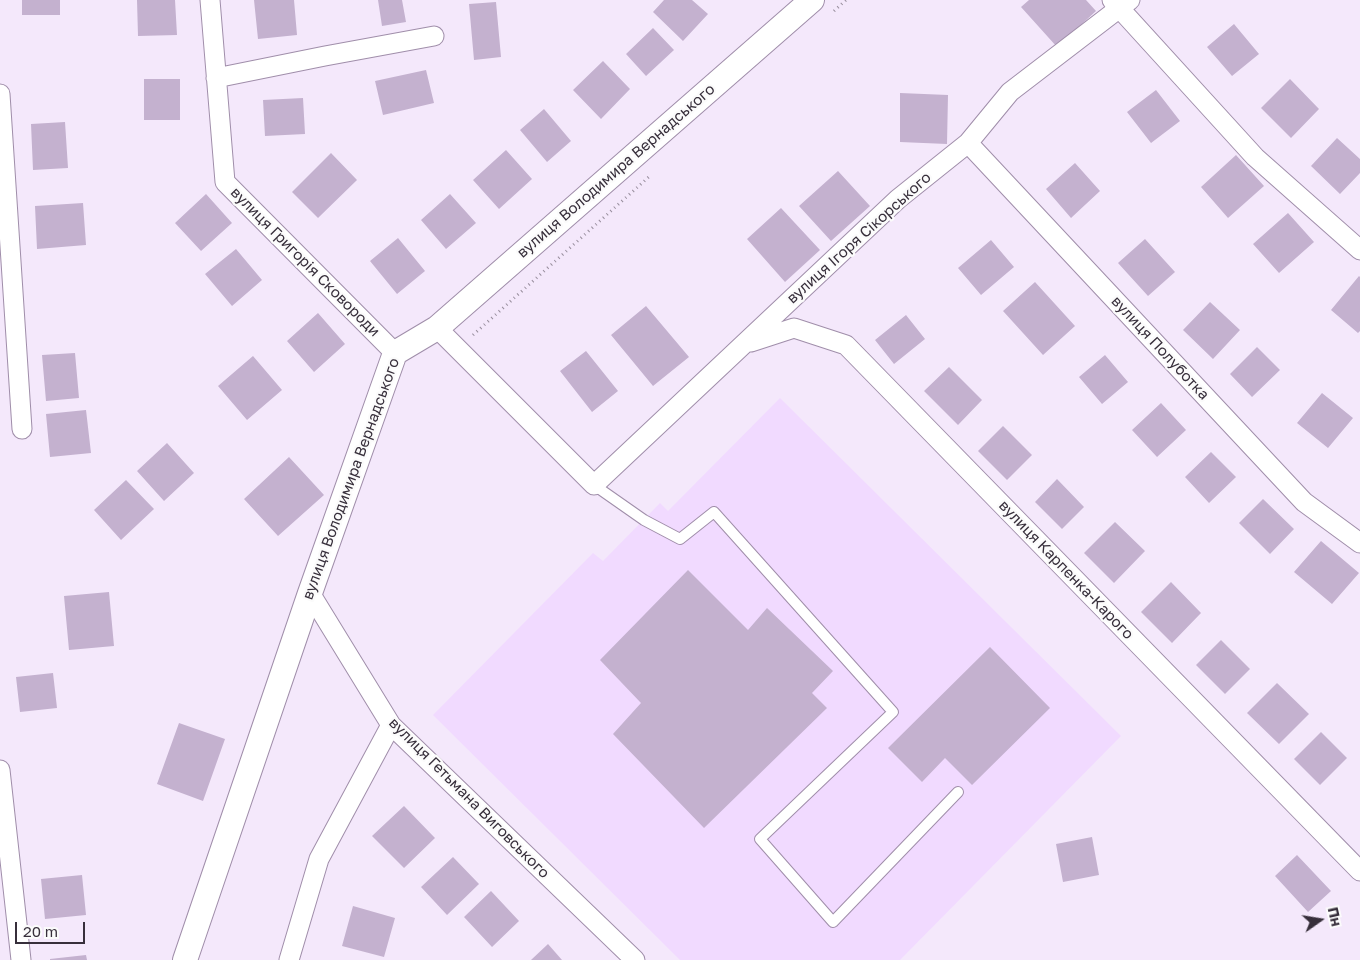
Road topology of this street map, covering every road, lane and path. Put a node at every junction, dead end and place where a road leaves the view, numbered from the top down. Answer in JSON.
{"nodes":[{"id":1,"x":210,"y":0,"type":"edge"},
{"id":2,"x":812,"y":0,"type":"edge"},
{"id":3,"x":1120,"y":3,"type":"edge"},
{"id":4,"x":434,"y":36,"type":"dead end"},
{"id":5,"x":216,"y":78,"type":"junction"},
{"id":6,"x":0,"y":94,"type":"edge"},
{"id":7,"x":968,"y":144,"type":"junction"},
{"id":8,"x":1360,"y":250,"type":"edge"},
{"id":9,"x":437,"y":328,"type":"junction"},
{"id":10,"x":745,"y":344,"type":"junction"},
{"id":11,"x":395,"y":353,"type":"junction"},
{"id":12,"x":22,"y":429,"type":"dead end"},
{"id":13,"x":594,"y":485,"type":"junction"},
{"id":14,"x":1360,"y":543,"type":"edge"},
{"id":15,"x":310,"y":593,"type":"junction"},
{"id":16,"x":390,"y":724,"type":"junction"},
{"id":17,"x":0,"y":770,"type":"edge"},
{"id":18,"x":958,"y":792,"type":"dead end"},
{"id":19,"x":1360,"y":871,"type":"edge"},
{"id":20,"x":21,"y":960,"type":"edge"},
{"id":21,"x":185,"y":960,"type":"edge"},
{"id":22,"x":289,"y":960,"type":"edge"},
{"id":23,"x":634,"y":960,"type":"edge"}],
"edges":[{"from":1,"to":5,"type":"street","name":"вулиця Григорія Сковороди"},
{"from":2,"to":9,"type":"street","name":"вулиця Володимира Вернадського"},
{"from":3,"to":7,"type":"street","name":"вулиця Ігоря Сікорського"},
{"from":3,"to":8,"type":"street"},
{"from":4,"to":5,"type":"street"},
{"from":5,"to":11,"type":"street","name":"вулиця Григорія Сковороди"},
{"from":6,"to":12,"type":"street"},
{"from":7,"to":10,"type":"street","name":"вулиця Ігоря Сікорського"},
{"from":7,"to":14,"type":"street","name":"вулиця Полуботка"},
{"from":9,"to":11,"type":"street","name":"вулиця Володимира Вернадського"},
{"from":9,"to":13,"type":"street"},
{"from":10,"to":13,"type":"street","name":"вулиця Ігоря Сікорського"},
{"from":10,"to":19,"type":"street","name":"вулиця Карпенка-Карого"},
{"from":11,"to":15,"type":"street","name":"вулиця Володимира Вернадського"},
{"from":13,"to":18,"type":"lane"},
{"from":15,"to":16,"type":"street","name":"вулиця Гетьмана Виговського"},
{"from":15,"to":21,"type":"street","name":"вулиця Володимира Вернадського"},
{"from":16,"to":22,"type":"street"},
{"from":16,"to":23,"type":"street","name":"вулиця Гетьмана Виговського"},
{"from":17,"to":20,"type":"street"}]}
